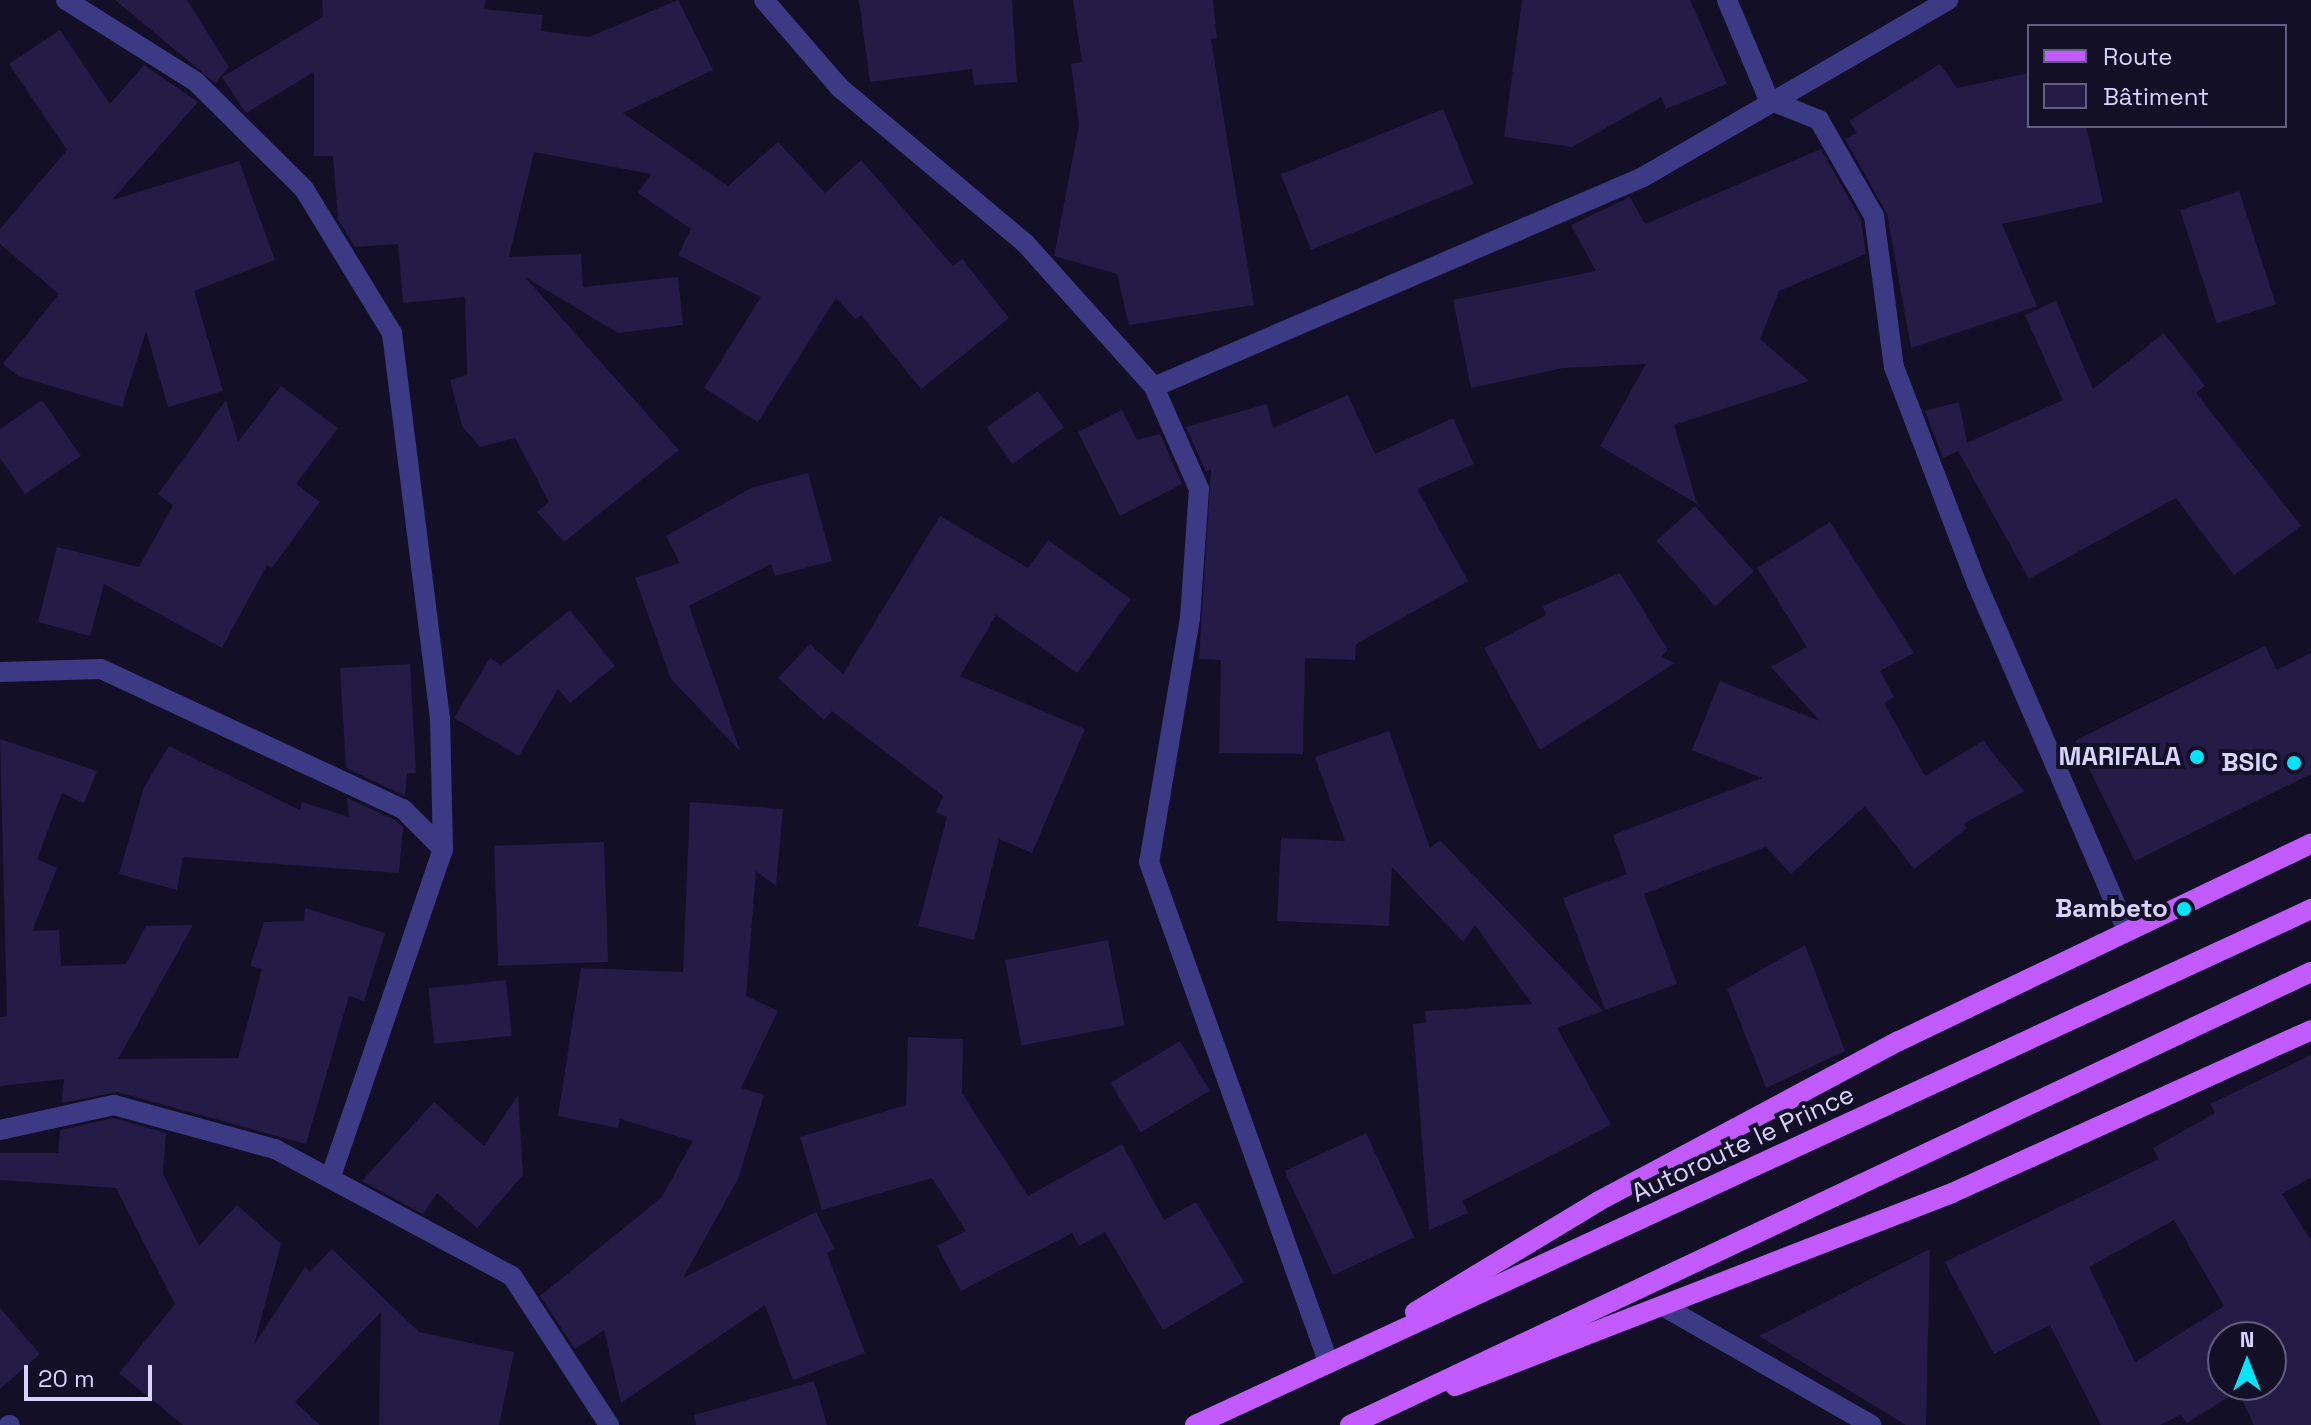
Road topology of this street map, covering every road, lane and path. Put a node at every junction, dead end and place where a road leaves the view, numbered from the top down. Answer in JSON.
{"nodes":[{"id":1,"x":66,"y":0,"type":"edge"},
{"id":2,"x":764,"y":0,"type":"edge"},
{"id":3,"x":1727,"y":0,"type":"edge"},
{"id":4,"x":1948,"y":0,"type":"edge"},
{"id":5,"x":1769,"y":100,"type":"junction"},
{"id":6,"x":1154,"y":387,"type":"junction"},
{"id":7,"x":0,"y":672,"type":"edge"},
{"id":8,"x":2311,"y":844,"type":"edge"},
{"id":9,"x":443,"y":849,"type":"junction"},
{"id":10,"x":2311,"y":909,"type":"edge"},
{"id":11,"x":2126,"y":928,"type":"junction"},
{"id":12,"x":2311,"y":972,"type":"edge"},
{"id":13,"x":2311,"y":1030,"type":"edge"},
{"id":14,"x":0,"y":1130,"type":"edge"},
{"id":15,"x":331,"y":1176,"type":"junction"},
{"id":16,"x":1668,"y":1309,"type":"junction"},
{"id":17,"x":1329,"y":1364,"type":"junction"},
{"id":18,"x":1353,"y":1424,"type":"edge"},
{"id":19,"x":609,"y":1425,"type":"edge"},
{"id":20,"x":1195,"y":1425,"type":"edge"},
{"id":21,"x":1871,"y":1425,"type":"edge"}],
"edges":[{"from":1,"to":9,"type":"street"},
{"from":2,"to":6,"type":"street"},
{"from":3,"to":5,"type":"street"},
{"from":4,"to":5,"type":"street"},
{"from":5,"to":6,"type":"street"},
{"from":5,"to":11,"type":"street"},
{"from":6,"to":17,"type":"street"},
{"from":7,"to":9,"type":"street"},
{"from":8,"to":11,"type":"main road"},
{"from":9,"to":15,"type":"street"},
{"from":10,"to":17,"type":"main road","name":"Autoroute le Prince"},
{"from":11,"to":17,"type":"main road"},
{"from":12,"to":18,"type":"main road"},
{"from":13,"to":16,"type":"main road"},
{"from":14,"to":15,"type":"street"},
{"from":15,"to":19,"type":"street"},
{"from":16,"to":18,"type":"main road"},
{"from":16,"to":21,"type":"street"},
{"from":17,"to":20,"type":"main road","name":"Autoroute le Prince"}]}
